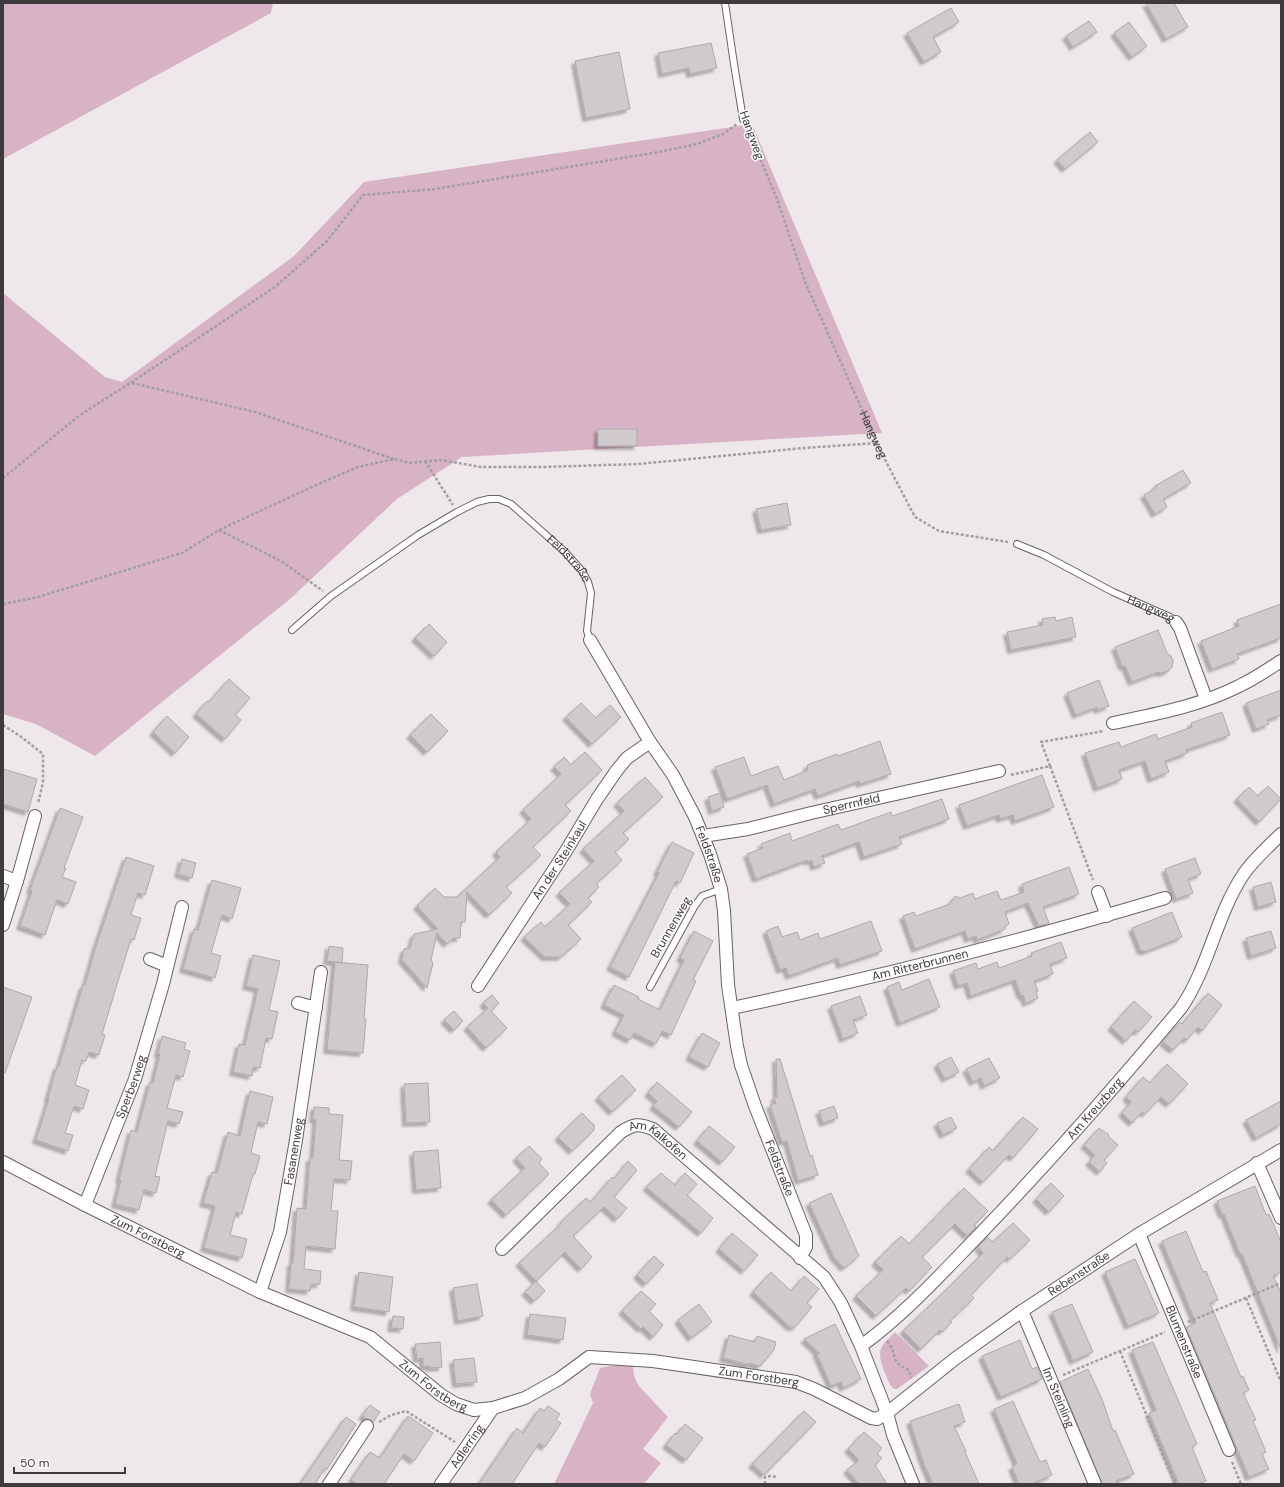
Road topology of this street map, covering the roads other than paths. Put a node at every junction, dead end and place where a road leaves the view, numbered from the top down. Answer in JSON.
{"nodes":[{"id":1,"x":725,"y":3,"type":"edge"},
{"id":2,"x":743,"y":119,"type":"road end"},
{"id":3,"x":1017,"y":544,"type":"road end"},
{"id":4,"x":1176,"y":622,"type":"joint"},
{"id":5,"x":292,"y":630,"type":"dead end"},
{"id":6,"x":590,"y":640,"type":"joint"},
{"id":7,"x":1281,"y":660,"type":"edge"},
{"id":8,"x":1206,"y":699,"type":"junction"},
{"id":9,"x":1113,"y":723,"type":"road end"},
{"id":10,"x":650,"y":742,"type":"junction"},
{"id":11,"x":999,"y":771,"type":"road end"},
{"id":12,"x":34,"y":816,"type":"road end"},
{"id":13,"x":1281,"y":834,"type":"edge"},
{"id":14,"x":704,"y":836,"type":"junction"},
{"id":15,"x":3,"y":876,"type":"edge"},
{"id":16,"x":17,"y":881,"type":"junction"},
{"id":17,"x":721,"y":889,"type":"junction"},
{"id":18,"x":1098,"y":892,"type":"dead end"},
{"id":19,"x":1165,"y":898,"type":"dead end"},
{"id":20,"x":182,"y":907,"type":"dead end"},
{"id":21,"x":1106,"y":916,"type":"junction"},
{"id":22,"x":3,"y":925,"type":"edge"},
{"id":23,"x":150,"y":960,"type":"dead end"},
{"id":24,"x":168,"y":966,"type":"junction"},
{"id":25,"x":321,"y":972,"type":"dead end"},
{"id":26,"x":478,"y":986,"type":"dead end"},
{"id":27,"x":650,"y":987,"type":"dead end"},
{"id":28,"x":298,"y":1003,"type":"dead end"},
{"id":29,"x":316,"y":1008,"type":"junction"},
{"id":30,"x":732,"y":1008,"type":"junction"},
{"id":31,"x":1281,"y":1150,"type":"edge"},
{"id":32,"x":3,"y":1162,"type":"edge"},
{"id":33,"x":1257,"y":1163,"type":"junction"},
{"id":34,"x":85,"y":1205,"type":"junction"},
{"id":35,"x":1281,"y":1218,"type":"edge"},
{"id":36,"x":1139,"y":1234,"type":"junction"},
{"id":37,"x":502,"y":1249,"type":"dead end"},
{"id":38,"x":800,"y":1258,"type":"junction"},
{"id":39,"x":260,"y":1292,"type":"junction"},
{"id":40,"x":1022,"y":1311,"type":"junction"},
{"id":41,"x":861,"y":1346,"type":"junction"},
{"id":42,"x":493,"y":1408,"type":"junction"},
{"id":43,"x":887,"y":1414,"type":"junction"},
{"id":44,"x":367,"y":1426,"type":"road end"},
{"id":45,"x":1229,"y":1450,"type":"road end"},
{"id":46,"x":334,"y":1482,"type":"edge"},
{"id":47,"x":441,"y":1484,"type":"edge"},
{"id":48,"x":914,"y":1484,"type":"edge"},
{"id":49,"x":1095,"y":1484,"type":"edge"}],
"edges":[{"from":1,"to":2,"type":"lane","name":"Hangweg"},
{"from":3,"to":4,"type":"lane","name":"Hangweg"},
{"from":4,"to":8,"type":"street","name":"Hangweg"},
{"from":5,"to":6,"type":"lane","name":"Feldstraße"},
{"from":6,"to":10,"type":"street","name":"Feldstraße"},
{"from":7,"to":8,"type":"street"},
{"from":8,"to":9,"type":"street"},
{"from":10,"to":14,"type":"street","name":"Feldstraße"},
{"from":10,"to":26,"type":"street","name":"An der Steinkaul"},
{"from":11,"to":14,"type":"street","name":"Sperrnfeld"},
{"from":12,"to":16,"type":"street"},
{"from":13,"to":41,"type":"street","name":"Am Kreuzberg"},
{"from":14,"to":17,"type":"street","name":"Feldstraße"},
{"from":15,"to":16,"type":"street"},
{"from":16,"to":22,"type":"street"},
{"from":17,"to":27,"type":"lane","name":"Brunnenweg"},
{"from":17,"to":30,"type":"street","name":"Feldstraße"},
{"from":18,"to":21,"type":"street"},
{"from":19,"to":21,"type":"street","name":"Am Ritterbrunnen"},
{"from":20,"to":24,"type":"street","name":"Sperberweg"},
{"from":21,"to":30,"type":"street","name":"Am Ritterbrunnen"},
{"from":23,"to":24,"type":"street"},
{"from":24,"to":34,"type":"street","name":"Sperberweg"},
{"from":25,"to":29,"type":"street","name":"Fasanenweg"},
{"from":28,"to":29,"type":"street"},
{"from":29,"to":39,"type":"street","name":"Fasanenweg"},
{"from":30,"to":38,"type":"street","name":"Feldstraße"},
{"from":31,"to":33,"type":"street","name":"Rebenstraße"},
{"from":32,"to":34,"type":"street","name":"Zum Forstberg"},
{"from":33,"to":35,"type":"street"},
{"from":33,"to":36,"type":"street","name":"Rebenstraße"},
{"from":34,"to":39,"type":"street","name":"Zum Forstberg"},
{"from":36,"to":40,"type":"street","name":"Rebenstraße"},
{"from":36,"to":45,"type":"street","name":"Blumenstraße"},
{"from":37,"to":38,"type":"street","name":"Am Kalkofen"},
{"from":38,"to":41,"type":"street"},
{"from":39,"to":42,"type":"street","name":"Zum Forstberg"},
{"from":40,"to":43,"type":"street","name":"Rebenstraße"},
{"from":40,"to":49,"type":"street","name":"Im Steinling"},
{"from":41,"to":43,"type":"street"},
{"from":42,"to":43,"type":"street","name":"Zum Forstberg"},
{"from":42,"to":47,"type":"street","name":"Adlerring"},
{"from":43,"to":48,"type":"street"},
{"from":44,"to":46,"type":"street"}]}
